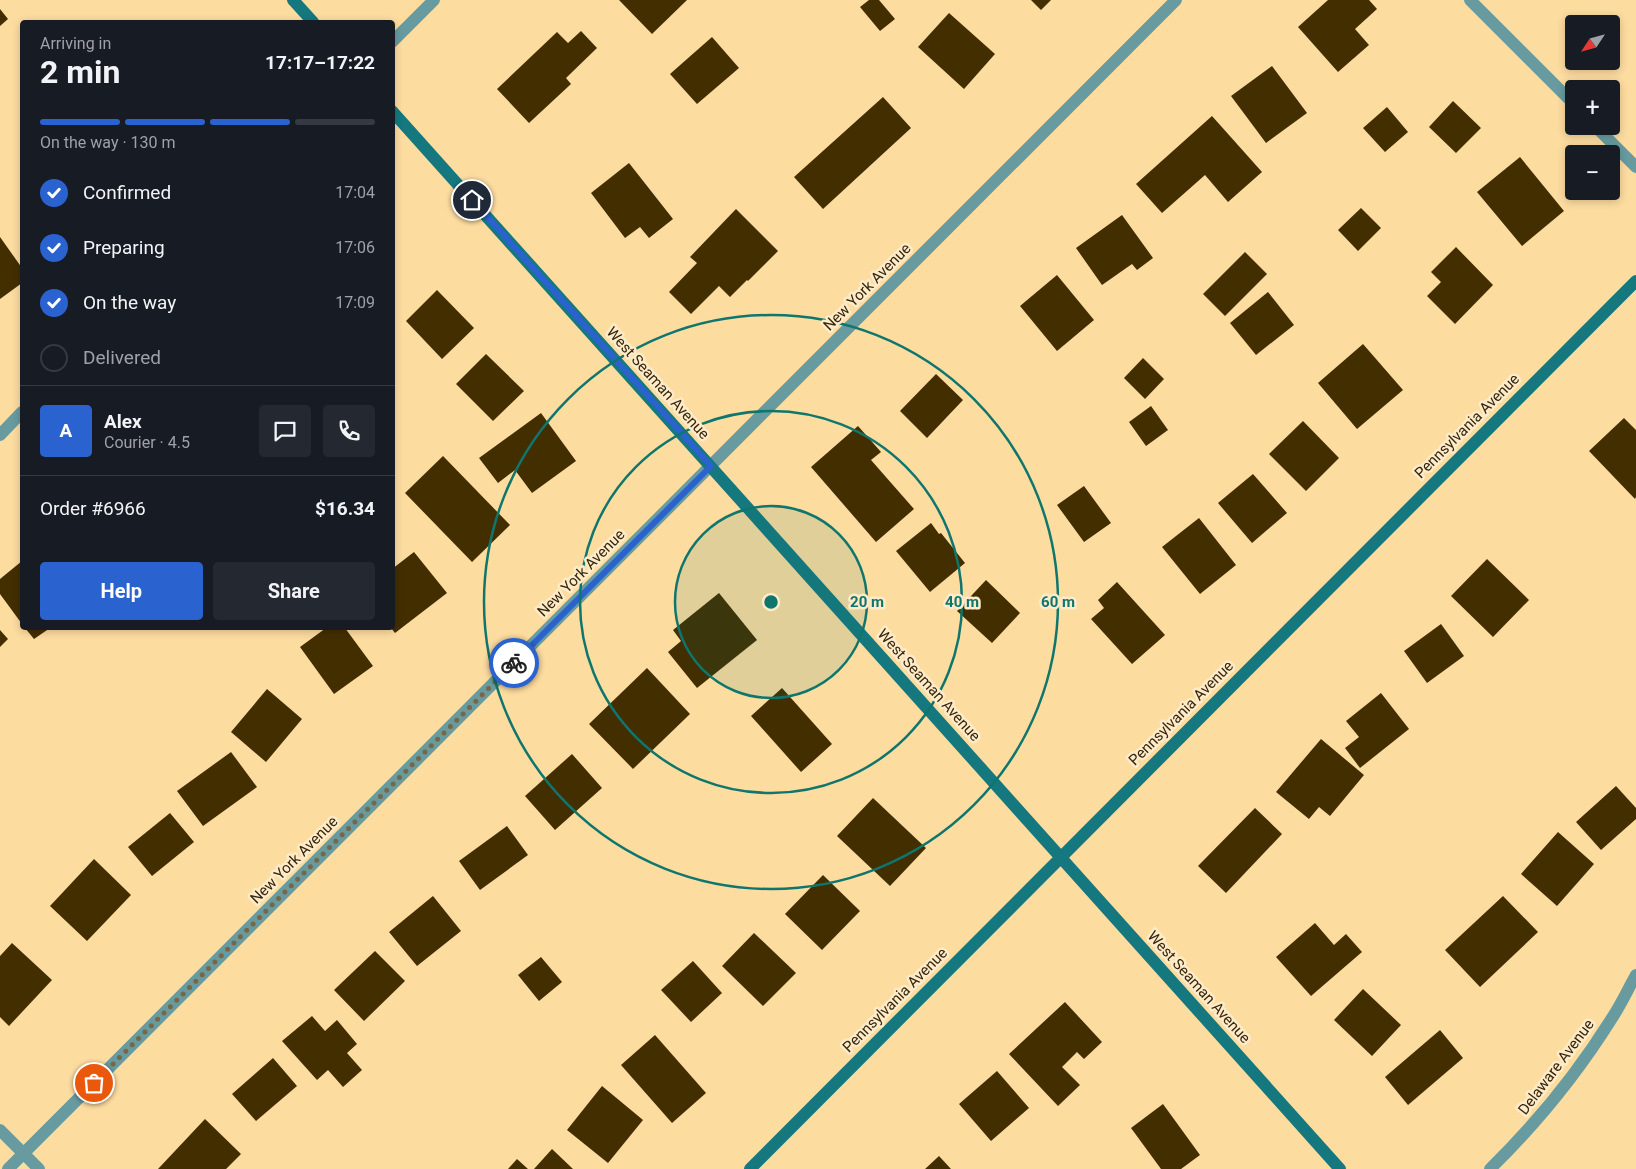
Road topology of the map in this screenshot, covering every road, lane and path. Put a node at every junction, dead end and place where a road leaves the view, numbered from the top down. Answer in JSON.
{"nodes":[{"id":1,"x":293,"y":0,"type":"edge"},
{"id":2,"x":434,"y":0,"type":"edge"},
{"id":3,"x":1176,"y":0,"type":"edge"},
{"id":4,"x":1470,"y":0,"type":"edge"},
{"id":5,"x":311,"y":20,"type":"edge"},
{"id":6,"x":395,"y":39,"type":"edge"},
{"id":7,"x":1565,"y":95,"type":"edge"},
{"id":8,"x":395,"y":114,"type":"edge"},
{"id":9,"x":1605,"y":135,"type":"edge"},
{"id":10,"x":1636,"y":167,"type":"edge"},
{"id":11,"x":1636,"y":281,"type":"edge"},
{"id":12,"x":20,"y":414,"type":"edge"},
{"id":13,"x":0,"y":435,"type":"edge"},
{"id":14,"x":711,"y":466,"type":"junction"},
{"id":15,"x":1061,"y":857,"type":"junction"},
{"id":16,"x":1636,"y":975,"type":"edge"},
{"id":17,"x":0,"y":1130,"type":"edge"},
{"id":18,"x":24,"y":1154,"type":"junction"},
{"id":19,"x":8,"y":1169,"type":"edge"},
{"id":20,"x":39,"y":1169,"type":"edge"},
{"id":21,"x":750,"y":1169,"type":"edge"},
{"id":22,"x":1340,"y":1169,"type":"edge"},
{"id":23,"x":1490,"y":1169,"type":"edge"}],
"edges":[{"from":1,"to":5,"type":"main road"},
{"from":2,"to":6,"type":"street"},
{"from":3,"to":14,"type":"street","name":"New York Avenue"},
{"from":4,"to":7,"type":"street"},
{"from":8,"to":14,"type":"main road","name":"West Seaman Avenue"},
{"from":9,"to":10,"type":"street"},
{"from":11,"to":15,"type":"main road","name":"Pennsylvania Avenue"},
{"from":12,"to":13,"type":"street"},
{"from":14,"to":15,"type":"main road","name":"West Seaman Avenue"},
{"from":14,"to":18,"type":"street","name":"New York Avenue"},
{"from":15,"to":21,"type":"main road","name":"Pennsylvania Avenue"},
{"from":15,"to":22,"type":"main road","name":"West Seaman Avenue"},
{"from":16,"to":23,"type":"street","name":"Delaware Avenue"},
{"from":17,"to":18,"type":"street"},
{"from":18,"to":19,"type":"street","name":"New York Avenue"},
{"from":18,"to":20,"type":"street"}]}
